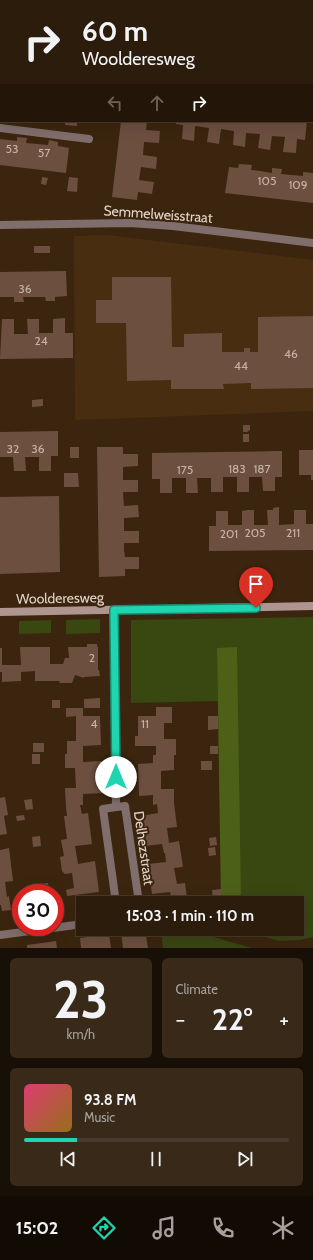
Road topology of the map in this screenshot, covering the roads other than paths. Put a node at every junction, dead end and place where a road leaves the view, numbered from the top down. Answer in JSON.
{"nodes":[{"id":1,"x":0,"y":128,"type":"edge"},
{"id":2,"x":89,"y":139,"type":"dead end"},
{"id":3,"x":0,"y":225,"type":"edge"},
{"id":4,"x":313,"y":244,"type":"edge"},
{"id":5,"x":313,"y":606,"type":"edge"},
{"id":6,"x":114,"y":610,"type":"junction"},
{"id":7,"x":0,"y":612,"type":"edge"},
{"id":8,"x":116,"y":808,"type":"junction"},
{"id":9,"x":115,"y":896,"type":"edge"},
{"id":10,"x":138,"y":896,"type":"edge"},
{"id":11,"x":76,"y":925,"type":"edge"},
{"id":12,"x":0,"y":935,"type":"edge"}],
"edges":[{"from":1,"to":2,"type":"street"},
{"from":3,"to":4,"type":"street","name":"Semmelweisstraat"},
{"from":5,"to":6,"type":"street","name":"Woolderesweg"},
{"from":6,"to":7,"type":"street","name":"Woolderesweg"},
{"from":6,"to":8,"type":"street","name":"Delhezstraat"},
{"from":8,"to":9,"type":"street","name":"Delhezstraat"},
{"from":8,"to":10,"type":"street","name":"Delhezstraat"},
{"from":11,"to":12,"type":"street"}]}
